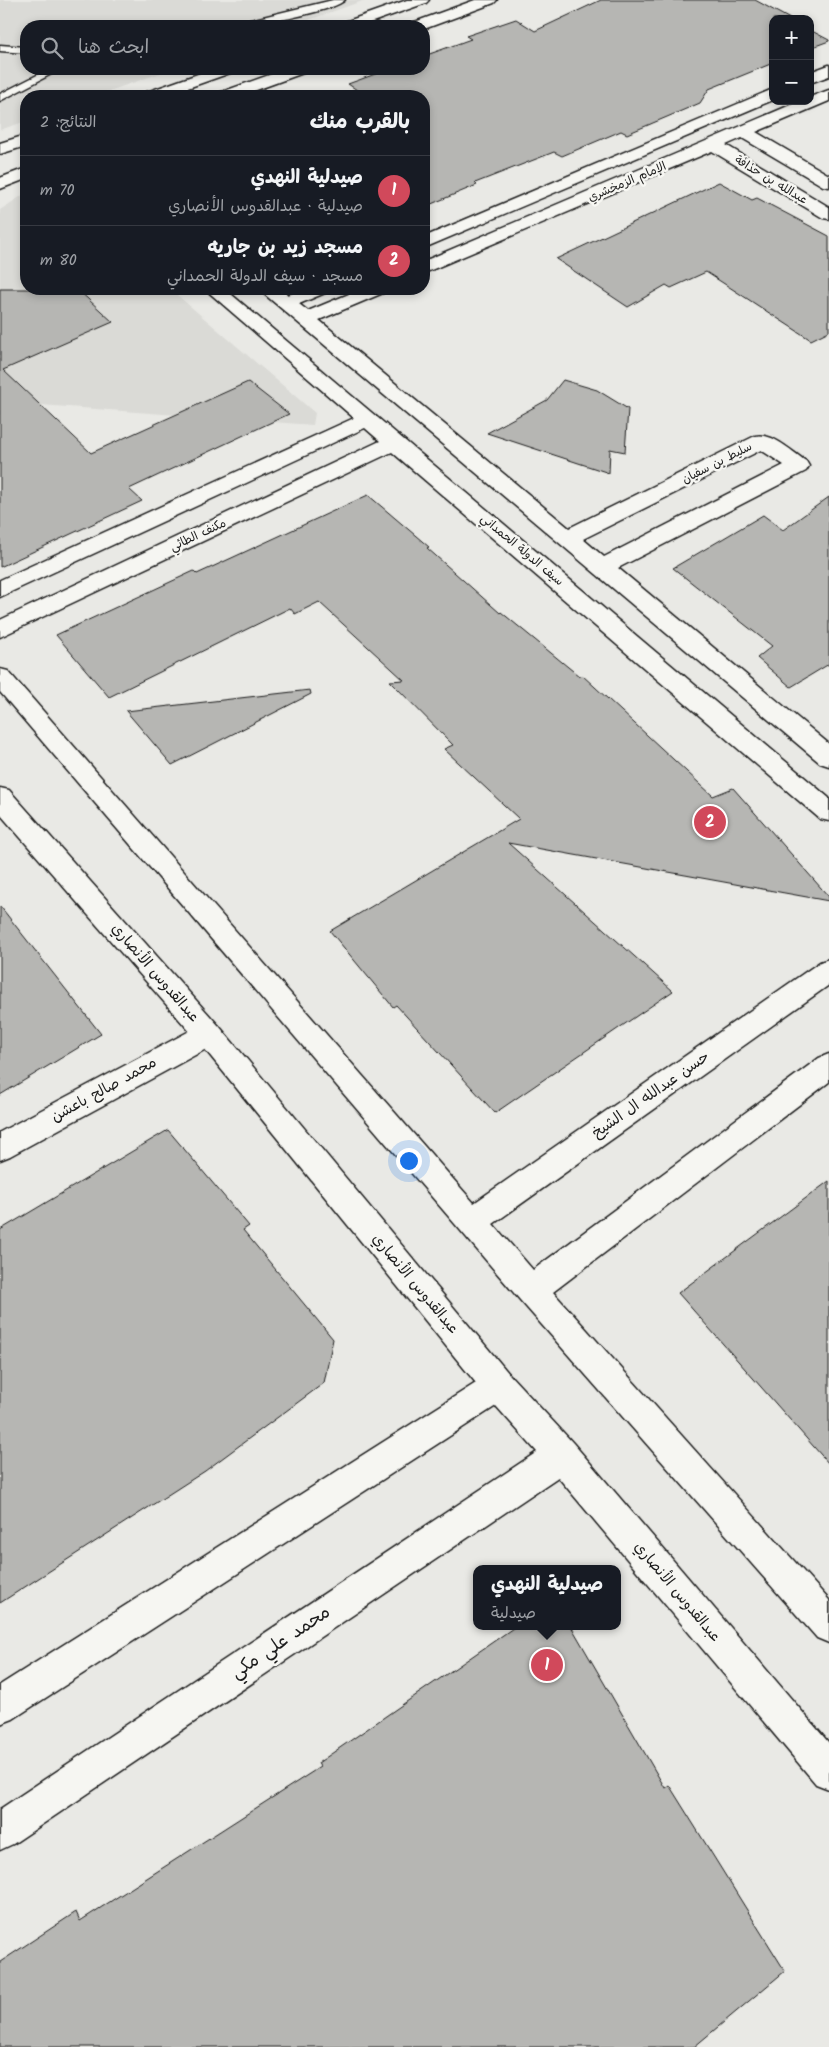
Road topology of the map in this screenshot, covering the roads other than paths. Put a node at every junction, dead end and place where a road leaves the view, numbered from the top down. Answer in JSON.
{"nodes":[{"id":1,"x":340,"y":0,"type":"edge"},
{"id":2,"x":421,"y":0,"type":"edge"},
{"id":3,"x":488,"y":0,"type":"edge"},
{"id":4,"x":264,"y":20,"type":"edge"},
{"id":5,"x":364,"y":20,"type":"edge"},
{"id":6,"x":430,"y":21,"type":"edge"},
{"id":7,"x":0,"y":48,"type":"edge"},
{"id":8,"x":20,"y":50,"type":"edge"},
{"id":9,"x":829,"y":70,"type":"edge"},
{"id":10,"x":44,"y":75,"type":"edge"},
{"id":11,"x":210,"y":75,"type":"edge"},
{"id":12,"x":283,"y":75,"type":"edge"},
{"id":13,"x":814,"y":76,"type":"edge"},
{"id":14,"x":167,"y":90,"type":"edge"},
{"id":15,"x":242,"y":90,"type":"edge"},
{"id":16,"x":829,"y":95,"type":"edge"},
{"id":17,"x":769,"y":96,"type":"edge"},
{"id":18,"x":0,"y":98,"type":"edge"},
{"id":19,"x":744,"y":132,"type":"junction"},
{"id":20,"x":20,"y":142,"type":"edge"},
{"id":21,"x":714,"y":145,"type":"junction"},
{"id":22,"x":0,"y":149,"type":"edge"},
{"id":23,"x":20,"y":176,"type":"edge"},
{"id":24,"x":829,"y":182,"type":"edge"},
{"id":25,"x":0,"y":184,"type":"edge"},
{"id":26,"x":829,"y":214,"type":"edge"},
{"id":27,"x":430,"y":240,"type":"edge"},
{"id":28,"x":430,"y":265,"type":"edge"},
{"id":29,"x":221,"y":295,"type":"edge"},
{"id":30,"x":279,"y":295,"type":"edge"},
{"id":31,"x":362,"y":295,"type":"edge"},
{"id":32,"x":306,"y":319,"type":"junction"},
{"id":33,"x":367,"y":420,"type":"junction"},
{"id":34,"x":396,"y":442,"type":"junction"},
{"id":35,"x":567,"y":538,"type":"junction"},
{"id":36,"x":602,"y":567,"type":"junction"},
{"id":37,"x":0,"y":589,"type":"edge"},
{"id":38,"x":0,"y":628,"type":"edge"},
{"id":39,"x":0,"y":677,"type":"edge"},
{"id":40,"x":829,"y":757,"type":"edge"},
{"id":41,"x":0,"y":797,"type":"edge"},
{"id":42,"x":829,"y":812,"type":"edge"},
{"id":43,"x":829,"y":970,"type":"edge"},
{"id":44,"x":209,"y":1034,"type":"junction"},
{"id":45,"x":829,"y":1066,"type":"edge"},
{"id":46,"x":0,"y":1147,"type":"edge"},
{"id":47,"x":472,"y":1221,"type":"junction"},
{"id":48,"x":531,"y":1290,"type":"junction"},
{"id":49,"x":499,"y":1386,"type":"junction"},
{"id":50,"x":561,"y":1455,"type":"junction"},
{"id":51,"x":829,"y":1626,"type":"edge"},
{"id":52,"x":0,"y":1706,"type":"edge"},
{"id":53,"x":829,"y":1771,"type":"edge"},
{"id":54,"x":0,"y":1831,"type":"edge"}],
"edges":[{"from":1,"to":4,"type":"lane"},
{"from":2,"to":5,"type":"street"},
{"from":3,"to":6,"type":"street"},
{"from":7,"to":8,"type":"lane"},
{"from":9,"to":13,"type":"street"},
{"from":10,"to":18,"type":"lane"},
{"from":11,"to":14,"type":"street"},
{"from":12,"to":15,"type":"street"},
{"from":16,"to":19,"type":"street","name":"الإمام الزمخشري"},
{"from":17,"to":27,"type":"street","name":"الإمام الزمخشري"},
{"from":19,"to":21,"type":"street","name":"الإمام الزمخشري"},
{"from":19,"to":24,"type":"street","name":"عبدالله بن حذافة"},
{"from":20,"to":22,"type":"street"},
{"from":21,"to":26,"type":"street","name":"عبدالله بن حذافة"},
{"from":21,"to":28,"type":"street","name":"الإمام الزمخشري"},
{"from":23,"to":25,"type":"street"},
{"from":29,"to":33,"type":"street","name":"سيف الدولة الحمداني"},
{"from":30,"to":32,"type":"street"},
{"from":31,"to":32,"type":"street"},
{"from":32,"to":35,"type":"street"},
{"from":33,"to":34,"type":"street","name":"سيف الدولة الحمداني"},
{"from":33,"to":37,"type":"street"},
{"from":34,"to":38,"type":"street","name":"مكنف الطائي"},
{"from":34,"to":42,"type":"street","name":"سيف الدولة الحمداني"},
{"from":35,"to":36,"type":"street"},
{"from":35,"to":36,"type":"street","name":"سليط بن سفيان"},
{"from":36,"to":40,"type":"street"},
{"from":39,"to":47,"type":"street"},
{"from":41,"to":44,"type":"street","name":"عبدالقدوس الأنصاري"},
{"from":43,"to":47,"type":"street","name":"حسن عبدالله ال الشيخ"},
{"from":44,"to":46,"type":"street","name":"محمد صالح باعشن"},
{"from":44,"to":49,"type":"street","name":"عبدالقدوس الأنصاري"},
{"from":45,"to":48,"type":"street"},
{"from":47,"to":48,"type":"street"},
{"from":48,"to":51,"type":"street"},
{"from":49,"to":50,"type":"street","name":"عبدالقدوس الأنصاري"},
{"from":49,"to":52,"type":"street"},
{"from":50,"to":53,"type":"street","name":"عبدالقدوس الأنصاري"},
{"from":50,"to":54,"type":"street","name":"محمد علي مكي"}]}
